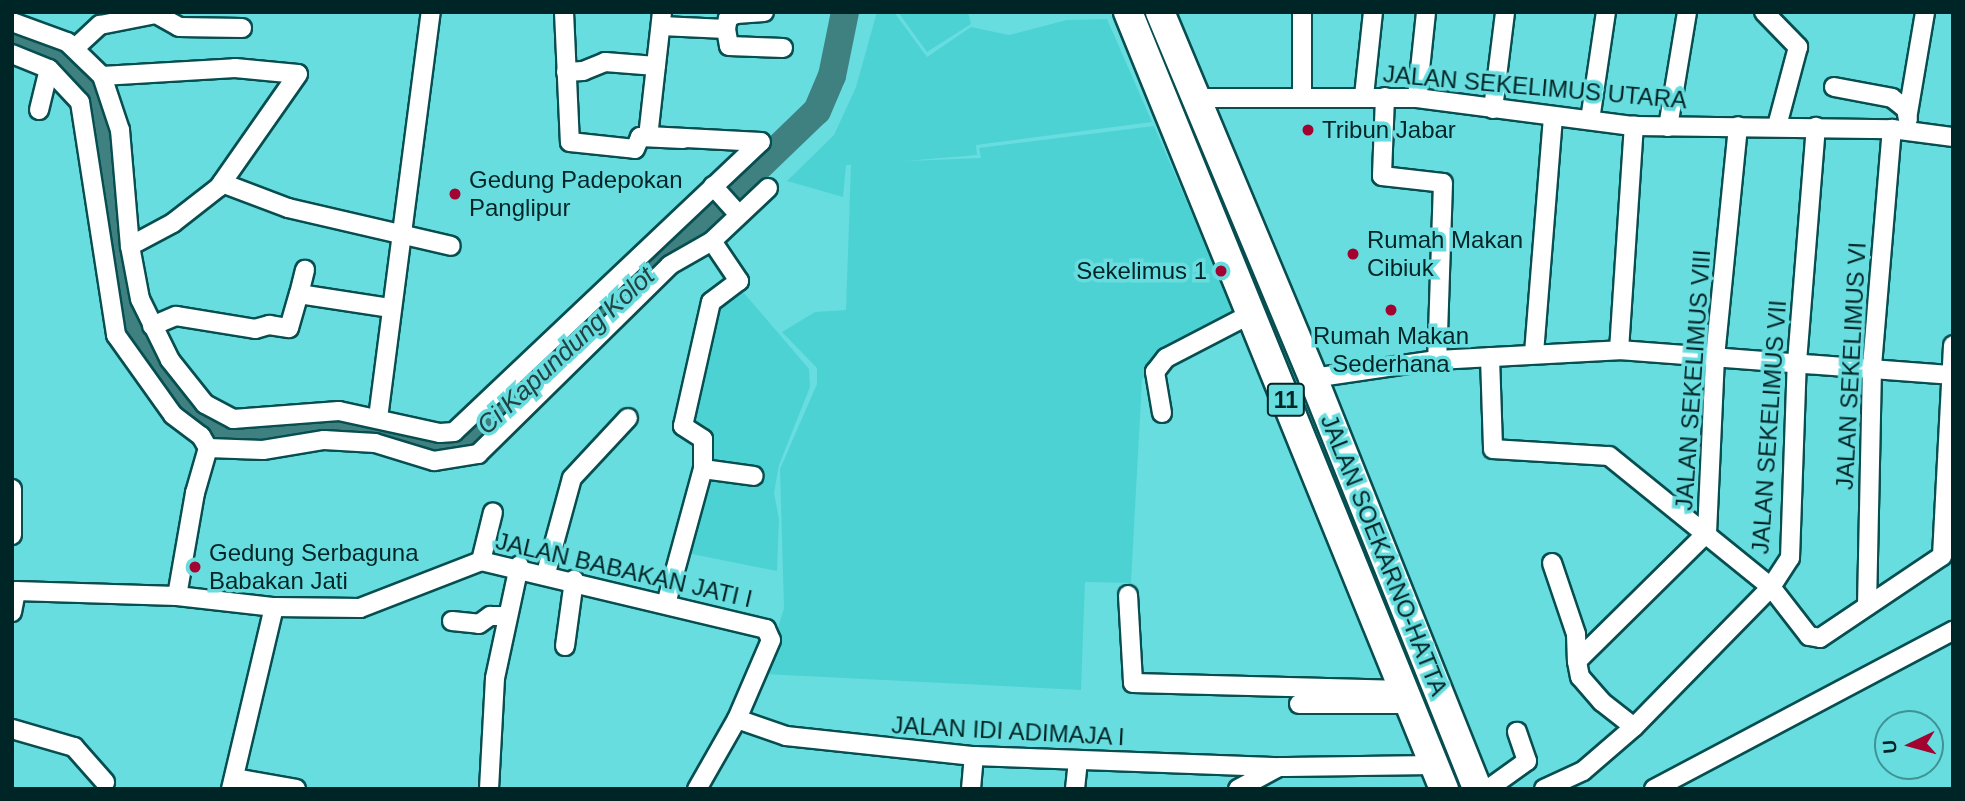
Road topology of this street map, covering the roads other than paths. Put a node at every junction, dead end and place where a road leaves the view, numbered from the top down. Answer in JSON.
{"nodes":[{"id":1,"x":431,"y":12,"type":"edge"},
{"id":2,"x":564,"y":12,"type":"edge"},
{"id":3,"x":764,"y":12,"type":"edge"},
{"id":4,"x":1128,"y":12,"type":"edge"},
{"id":5,"x":1160,"y":12,"type":"edge"},
{"id":6,"x":1302,"y":12,"type":"edge"},
{"id":7,"x":1373,"y":12,"type":"edge"},
{"id":8,"x":1426,"y":12,"type":"edge"},
{"id":9,"x":1505,"y":12,"type":"edge"},
{"id":10,"x":1606,"y":12,"type":"edge"},
{"id":11,"x":1686,"y":12,"type":"edge"},
{"id":12,"x":1764,"y":12,"type":"edge"},
{"id":13,"x":1926,"y":12,"type":"edge"},
{"id":14,"x":661,"y":19,"type":"edge"},
{"id":15,"x":12,"y":22,"type":"edge"},
{"id":16,"x":242,"y":28,"type":"dead end"},
{"id":17,"x":726,"y":29,"type":"junction"},
{"id":18,"x":75,"y":48,"type":"junction"},
{"id":19,"x":782,"y":48,"type":"dead end"},
{"id":20,"x":12,"y":54,"type":"edge"},
{"id":21,"x":656,"y":66,"type":"junction"},
{"id":22,"x":49,"y":69,"type":"junction"},
{"id":23,"x":566,"y":72,"type":"junction"},
{"id":24,"x":102,"y":76,"type":"junction"},
{"id":25,"x":1834,"y":87,"type":"dead end"},
{"id":26,"x":1364,"y":96,"type":"junction"},
{"id":27,"x":1302,"y":97,"type":"junction"},
{"id":28,"x":1385,"y":97,"type":"junction"},
{"id":29,"x":1196,"y":98,"type":"junction"},
{"id":30,"x":1417,"y":98,"type":"junction"},
{"id":31,"x":1493,"y":109,"type":"junction"},
{"id":32,"x":39,"y":110,"type":"dead end"},
{"id":33,"x":1908,"y":113,"type":"junction"},
{"id":34,"x":1553,"y":117,"type":"junction"},
{"id":35,"x":1590,"y":120,"type":"junction"},
{"id":36,"x":1634,"y":126,"type":"junction"},
{"id":37,"x":1738,"y":126,"type":"junction"},
{"id":38,"x":1777,"y":126,"type":"junction"},
{"id":39,"x":1668,"y":127,"type":"junction"},
{"id":40,"x":1816,"y":127,"type":"junction"},
{"id":41,"x":1900,"y":130,"type":"junction"},
{"id":42,"x":1953,"y":137,"type":"edge"},
{"id":43,"x":683,"y":139,"type":"dead end"},
{"id":44,"x":222,"y":183,"type":"junction"},
{"id":45,"x":715,"y":188,"type":"junction"},
{"id":46,"x":768,"y":188,"type":"dead end"},
{"id":47,"x":737,"y":212,"type":"junction"},
{"id":48,"x":405,"y":236,"type":"junction"},
{"id":49,"x":712,"y":241,"type":"junction"},
{"id":50,"x":130,"y":246,"type":"junction"},
{"id":51,"x":451,"y":246,"type":"dead end"},
{"id":52,"x":305,"y":270,"type":"dead end"},
{"id":53,"x":299,"y":294,"type":"junction"},
{"id":54,"x":391,"y":308,"type":"junction"},
{"id":55,"x":1251,"y":314,"type":"junction"},
{"id":56,"x":152,"y":326,"type":"junction"},
{"id":57,"x":1953,"y":345,"type":"edge"},
{"id":58,"x":1619,"y":350,"type":"junction"},
{"id":59,"x":1534,"y":353,"type":"junction"},
{"id":60,"x":1490,"y":357,"type":"junction"},
{"id":61,"x":1716,"y":357,"type":"junction"},
{"id":62,"x":1437,"y":360,"type":"junction"},
{"id":63,"x":1797,"y":362,"type":"junction"},
{"id":64,"x":1872,"y":366,"type":"junction"},
{"id":65,"x":1951,"y":374,"type":"edge"},
{"id":66,"x":1313,"y":378,"type":"junction"},
{"id":67,"x":1162,"y":414,"type":"dead end"},
{"id":68,"x":378,"y":418,"type":"junction"},
{"id":69,"x":628,"y":418,"type":"dead end"},
{"id":70,"x":208,"y":448,"type":"junction"},
{"id":71,"x":703,"y":469,"type":"junction"},
{"id":72,"x":754,"y":476,"type":"dead end"},
{"id":73,"x":12,"y":489,"type":"edge"},
{"id":74,"x":493,"y":512,"type":"dead end"},
{"id":75,"x":13,"y":526,"type":"edge"},
{"id":76,"x":1707,"y":533,"type":"junction"},
{"id":77,"x":481,"y":561,"type":"junction"},
{"id":78,"x":1552,"y":563,"type":"dead end"},
{"id":79,"x":519,"y":566,"type":"junction"},
{"id":80,"x":545,"y":573,"type":"junction"},
{"id":81,"x":574,"y":580,"type":"junction"},
{"id":82,"x":1771,"y":587,"type":"junction"},
{"id":83,"x":14,"y":588,"type":"edge"},
{"id":84,"x":1128,"y":595,"type":"dead end"},
{"id":85,"x":177,"y":596,"type":"junction"},
{"id":86,"x":666,"y":604,"type":"junction"},
{"id":87,"x":1867,"y":606,"type":"junction"},
{"id":88,"x":274,"y":607,"type":"junction"},
{"id":89,"x":12,"y":612,"type":"edge"},
{"id":90,"x":506,"y":616,"type":"junction"},
{"id":91,"x":452,"y":621,"type":"dead end"},
{"id":92,"x":1953,"y":631,"type":"edge"},
{"id":93,"x":565,"y":646,"type":"dead end"},
{"id":94,"x":1577,"y":661,"type":"junction"},
{"id":95,"x":1407,"y":697,"type":"junction"},
{"id":96,"x":1299,"y":704,"type":"dead end"},
{"id":97,"x":737,"y":719,"type":"junction"},
{"id":98,"x":1634,"y":727,"type":"junction"},
{"id":99,"x":12,"y":729,"type":"edge"},
{"id":100,"x":1517,"y":732,"type":"dead end"},
{"id":101,"x":974,"y":756,"type":"junction"},
{"id":102,"x":1078,"y":762,"type":"junction"},
{"id":103,"x":1280,"y":766,"type":"junction"},
{"id":104,"x":1439,"y":777,"type":"edge"},
{"id":105,"x":105,"y":782,"type":"dead end"},
{"id":106,"x":234,"y":783,"type":"edge"},
{"id":107,"x":296,"y":789,"type":"edge"},
{"id":108,"x":489,"y":789,"type":"edge"},
{"id":109,"x":697,"y":789,"type":"edge"},
{"id":110,"x":971,"y":789,"type":"edge"},
{"id":111,"x":1076,"y":789,"type":"edge"},
{"id":112,"x":1238,"y":789,"type":"edge"},
{"id":113,"x":1477,"y":789,"type":"edge"},
{"id":114,"x":1488,"y":789,"type":"edge"},
{"id":115,"x":1544,"y":789,"type":"edge"},
{"id":116,"x":1654,"y":789,"type":"edge"}],
"edges":[{"from":1,"to":48,"type":"street"},
{"from":2,"to":23,"type":"street"},
{"from":3,"to":17,"type":"street"},
{"from":4,"to":55,"type":"highway","name":"JALAN SOEKARNO-HATTA","number":"11"},
{"from":5,"to":29,"type":"highway","name":"JALAN SOEKARNO-HATTA","number":"11"},
{"from":6,"to":27,"type":"street"},
{"from":7,"to":26,"type":"street"},
{"from":8,"to":30,"type":"street"},
{"from":9,"to":31,"type":"street"},
{"from":10,"to":35,"type":"street"},
{"from":11,"to":39,"type":"street"},
{"from":12,"to":38,"type":"street"},
{"from":13,"to":33,"type":"street","name":"JALAN SEKELIMUS VI"},
{"from":14,"to":17,"type":"street"},
{"from":14,"to":21,"type":"street"},
{"from":15,"to":18,"type":"street"},
{"from":16,"to":18,"type":"street"},
{"from":17,"to":19,"type":"street"},
{"from":18,"to":24,"type":"street"},
{"from":20,"to":22,"type":"street"},
{"from":21,"to":23,"type":"street"},
{"from":21,"to":45,"type":"street"},
{"from":22,"to":32,"type":"street"},
{"from":22,"to":70,"type":"street"},
{"from":23,"to":43,"type":"street"},
{"from":24,"to":44,"type":"street"},
{"from":24,"to":50,"type":"street"},
{"from":25,"to":33,"type":"street"},
{"from":26,"to":27,"type":"street","name":"JALAN SEKELIMUS UTARA"},
{"from":26,"to":28,"type":"street","name":"JALAN SEKELIMUS UTARA"},
{"from":27,"to":29,"type":"street","name":"JALAN SEKELIMUS UTARA"},
{"from":28,"to":30,"type":"street","name":"JALAN SEKELIMUS UTARA"},
{"from":28,"to":62,"type":"street"},
{"from":29,"to":66,"type":"highway","name":"JALAN SOEKARNO-HATTA","number":"11"},
{"from":30,"to":31,"type":"street","name":"JALAN SEKELIMUS UTARA"},
{"from":31,"to":34,"type":"street","name":"JALAN SEKELIMUS UTARA"},
{"from":33,"to":41,"type":"street","name":"JALAN SEKELIMUS VI"},
{"from":34,"to":35,"type":"street","name":"JALAN SEKELIMUS UTARA"},
{"from":34,"to":59,"type":"street"},
{"from":35,"to":36,"type":"street","name":"JALAN SEKELIMUS UTARA"},
{"from":36,"to":39,"type":"street","name":"JALAN SEKELIMUS UTARA"},
{"from":36,"to":58,"type":"street"},
{"from":37,"to":38,"type":"street","name":"JALAN SEKELIMUS UTARA"},
{"from":37,"to":39,"type":"street","name":"JALAN SEKELIMUS UTARA"},
{"from":37,"to":61,"type":"street","name":"JALAN SEKELIMUS VIII"},
{"from":38,"to":40,"type":"street","name":"JALAN SEKELIMUS UTARA"},
{"from":40,"to":41,"type":"street","name":"JALAN SEKELIMUS UTARA"},
{"from":40,"to":63,"type":"street","name":"JALAN SEKELIMUS VII"},
{"from":41,"to":42,"type":"street","name":"JALAN SEKELIMUS UTARA"},
{"from":41,"to":64,"type":"street","name":"JALAN SEKELIMUS VI"},
{"from":44,"to":48,"type":"street"},
{"from":44,"to":50,"type":"street"},
{"from":45,"to":47,"type":"street"},
{"from":45,"to":68,"type":"street"},
{"from":46,"to":47,"type":"street"},
{"from":47,"to":49,"type":"street"},
{"from":48,"to":51,"type":"street"},
{"from":48,"to":54,"type":"street"},
{"from":49,"to":70,"type":"street"},
{"from":49,"to":71,"type":"street"},
{"from":50,"to":56,"type":"street"},
{"from":52,"to":53,"type":"street"},
{"from":53,"to":54,"type":"street"},
{"from":53,"to":56,"type":"street"},
{"from":54,"to":68,"type":"street"},
{"from":55,"to":67,"type":"street"},
{"from":55,"to":95,"type":"highway","name":"JALAN SOEKARNO-HATTA","number":"11"},
{"from":56,"to":68,"type":"street"},
{"from":57,"to":65,"type":"street"},
{"from":58,"to":59,"type":"street"},
{"from":58,"to":61,"type":"street"},
{"from":59,"to":60,"type":"street"},
{"from":60,"to":62,"type":"street"},
{"from":60,"to":76,"type":"street"},
{"from":61,"to":63,"type":"street"},
{"from":61,"to":76,"type":"street","name":"JALAN SEKELIMUS VIII"},
{"from":62,"to":66,"type":"street"},
{"from":63,"to":64,"type":"street"},
{"from":63,"to":82,"type":"street","name":"JALAN SEKELIMUS VII"},
{"from":64,"to":65,"type":"street"},
{"from":64,"to":87,"type":"street","name":"JALAN SEKELIMUS VI"},
{"from":65,"to":87,"type":"street"},
{"from":66,"to":113,"type":"highway","name":"JALAN SOEKARNO-HATTA","number":"11"},
{"from":69,"to":80,"type":"street"},
{"from":70,"to":85,"type":"street"},
{"from":71,"to":72,"type":"street"},
{"from":71,"to":86,"type":"street"},
{"from":73,"to":75,"type":"street"},
{"from":74,"to":77,"type":"street"},
{"from":76,"to":82,"type":"street"},
{"from":76,"to":94,"type":"street","name":"JALAN SEKELIMUS VIII"},
{"from":77,"to":79,"type":"street","name":"JALAN BABAKAN JATI I"},
{"from":77,"to":88,"type":"street","name":"JALAN BABAKAN JATI I"},
{"from":78,"to":94,"type":"street"},
{"from":79,"to":80,"type":"street","name":"JALAN BABAKAN JATI I"},
{"from":79,"to":90,"type":"street"},
{"from":80,"to":81,"type":"street","name":"JALAN BABAKAN JATI I"},
{"from":81,"to":86,"type":"street","name":"JALAN BABAKAN JATI I"},
{"from":81,"to":93,"type":"street"},
{"from":82,"to":87,"type":"street"},
{"from":82,"to":98,"type":"street","name":"JALAN SEKELIMUS VII"},
{"from":83,"to":85,"type":"street","name":"JALAN BABAKAN JATI I"},
{"from":83,"to":89,"type":"street"},
{"from":84,"to":95,"type":"street"},
{"from":85,"to":88,"type":"street","name":"JALAN BABAKAN JATI I"},
{"from":86,"to":97,"type":"street","name":"JALAN BABAKAN JATI I"},
{"from":88,"to":106,"type":"street"},
{"from":90,"to":91,"type":"street"},
{"from":90,"to":108,"type":"street"},
{"from":92,"to":116,"type":"street"},
{"from":94,"to":98,"type":"street"},
{"from":95,"to":96,"type":"street"},
{"from":95,"to":104,"type":"highway","name":"JALAN SOEKARNO-HATTA","number":"11"},
{"from":97,"to":101,"type":"street","name":"JALAN IDI ADIMAJA I"},
{"from":97,"to":109,"type":"street"},
{"from":98,"to":115,"type":"street","name":"JALAN SEKELIMUS VII"},
{"from":99,"to":105,"type":"street"},
{"from":100,"to":114,"type":"street"},
{"from":101,"to":102,"type":"street","name":"JALAN IDI ADIMAJA I"},
{"from":101,"to":110,"type":"street"},
{"from":102,"to":103,"type":"street","name":"JALAN IDI ADIMAJA I"},
{"from":102,"to":111,"type":"street"},
{"from":103,"to":104,"type":"street","name":"JALAN IDI ADIMAJA I"},
{"from":103,"to":112,"type":"street"},
{"from":106,"to":107,"type":"street"}]}
